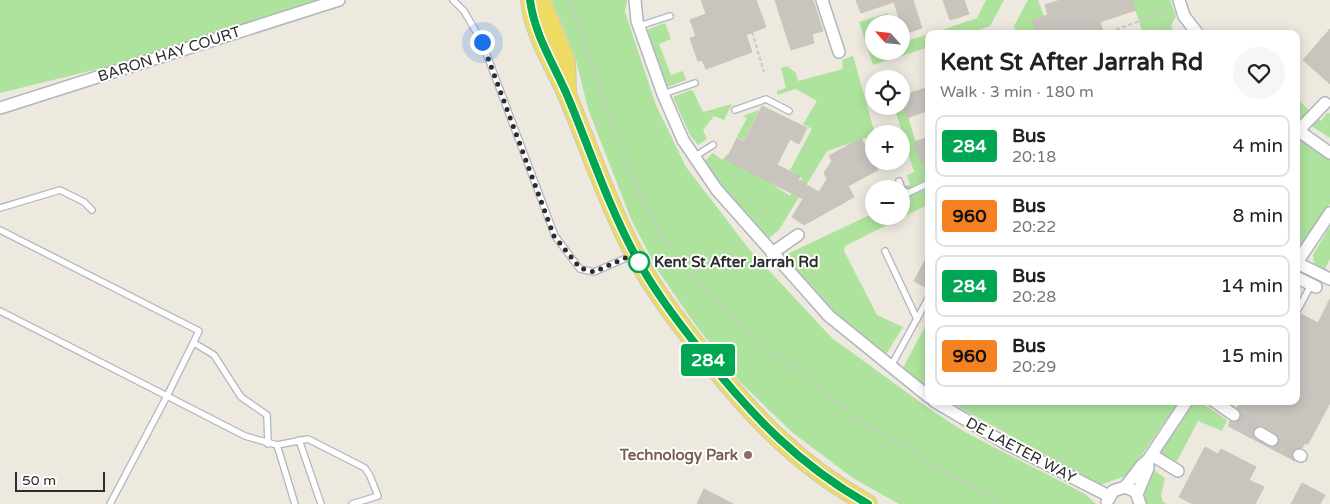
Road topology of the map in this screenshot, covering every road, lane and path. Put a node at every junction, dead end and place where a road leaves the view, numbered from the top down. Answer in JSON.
{"nodes":[{"id":1,"x":339,"y":0,"type":"edge"},
{"id":2,"x":453,"y":0,"type":"edge"},
{"id":3,"x":530,"y":0,"type":"edge"},
{"id":4,"x":541,"y":0,"type":"edge"},
{"id":5,"x":568,"y":0,"type":"edge"},
{"id":6,"x":636,"y":0,"type":"edge"},
{"id":7,"x":822,"y":0,"type":"edge"},
{"id":8,"x":1173,"y":2,"type":"edge"},
{"id":9,"x":1170,"y":10,"type":"junction"},
{"id":10,"x":670,"y":16,"type":"dead end"},
{"id":11,"x":639,"y":26,"type":"junction"},
{"id":12,"x":1115,"y":30,"type":"edge"},
{"id":13,"x":1169,"y":30,"type":"edge"},
{"id":14,"x":1195,"y":30,"type":"edge"},
{"id":15,"x":752,"y":32,"type":"dead end"},
{"id":16,"x":839,"y":52,"type":"dead end"},
{"id":17,"x":764,"y":72,"type":"dead end"},
{"id":18,"x":695,"y":83,"type":"dead end"},
{"id":19,"x":567,"y":94,"type":"junction"},
{"id":20,"x":663,"y":94,"type":"junction"},
{"id":21,"x":1325,"y":103,"type":"dead end"},
{"id":22,"x":0,"y":108,"type":"edge"},
{"id":23,"x":735,"y":110,"type":"dead end"},
{"id":24,"x":789,"y":111,"type":"dead end"},
{"id":25,"x":1300,"y":128,"type":"edge"},
{"id":26,"x":1300,"y":131,"type":"edge"},
{"id":27,"x":713,"y":145,"type":"dead end"},
{"id":28,"x":1330,"y":152,"type":"edge"},
{"id":29,"x":694,"y":157,"type":"junction"},
{"id":30,"x":925,"y":185,"type":"edge"},
{"id":31,"x":910,"y":192,"type":"edge"},
{"id":32,"x":0,"y":208,"type":"edge"},
{"id":33,"x":92,"y":210,"type":"dead end"},
{"id":34,"x":1330,"y":213,"type":"edge"},
{"id":35,"x":0,"y":230,"type":"edge"},
{"id":36,"x":798,"y":235,"type":"dead end"},
{"id":37,"x":885,"y":251,"type":"dead end"},
{"id":38,"x":772,"y":253,"type":"junction"},
{"id":39,"x":634,"y":254,"type":"junction"},
{"id":40,"x":1300,"y":259,"type":"edge"},
{"id":41,"x":1300,"y":265,"type":"edge"},
{"id":42,"x":1300,"y":278,"type":"edge"},
{"id":43,"x":1330,"y":279,"type":"edge"},
{"id":44,"x":1313,"y":286,"type":"joint"},
{"id":45,"x":925,"y":304,"type":"edge"},
{"id":46,"x":1300,"y":307,"type":"edge"},
{"id":47,"x":0,"y":311,"type":"edge"},
{"id":48,"x":917,"y":319,"type":"junction"},
{"id":49,"x":194,"y":342,"type":"junction"},
{"id":50,"x":891,"y":366,"type":"junction"},
{"id":51,"x":925,"y":394,"type":"edge"},
{"id":52,"x":167,"y":396,"type":"junction"},
{"id":53,"x":941,"y":405,"type":"edge"},
{"id":54,"x":1184,"y":405,"type":"edge"},
{"id":55,"x":1220,"y":405,"type":"edge"},
{"id":56,"x":1234,"y":415,"type":"tunnel mouth"},
{"id":57,"x":1260,"y":433,"type":"tunnel mouth"},
{"id":58,"x":299,"y":440,"type":"junction"},
{"id":59,"x":1272,"y":440,"type":"tunnel mouth"},
{"id":60,"x":268,"y":444,"type":"junction"},
{"id":61,"x":277,"y":445,"type":"junction"},
{"id":62,"x":1150,"y":458,"type":"junction"},
{"id":63,"x":1178,"y":471,"type":"dead end"},
{"id":64,"x":1125,"y":487,"type":"junction"},
{"id":65,"x":1139,"y":499,"type":"edge"},
{"id":66,"x":1108,"y":500,"type":"edge"},
{"id":67,"x":110,"y":504,"type":"edge"},
{"id":68,"x":295,"y":504,"type":"edge"},
{"id":69,"x":321,"y":504,"type":"edge"},
{"id":70,"x":352,"y":504,"type":"edge"},
{"id":71,"x":868,"y":504,"type":"edge"},
{"id":72,"x":1000,"y":504,"type":"edge"}],
"edges":[{"from":1,"to":22,"type":"street","name":"BARON HAY COURT"},
{"from":2,"to":39,"type":"lane"},
{"from":3,"to":19,"type":"main road"},
{"from":4,"to":19,"type":"main road"},
{"from":5,"to":72,"type":"path"},
{"from":6,"to":11,"type":"street"},
{"from":7,"to":16,"type":"street"},
{"from":8,"to":9,"type":"path"},
{"from":8,"to":14,"type":"street"},
{"from":9,"to":12,"type":"path"},
{"from":9,"to":13,"type":"path"},
{"from":10,"to":11,"type":"lane"},
{"from":11,"to":20,"type":"street"},
{"from":15,"to":17,"type":"path"},
{"from":18,"to":20,"type":"lane"},
{"from":19,"to":39,"type":"main road"},
{"from":20,"to":29,"type":"street"},
{"from":21,"to":25,"type":"street"},
{"from":23,"to":24,"type":"lane"},
{"from":26,"to":28,"type":"street"},
{"from":27,"to":29,"type":"lane"},
{"from":29,"to":38,"type":"street"},
{"from":30,"to":31,"type":"lane"},
{"from":32,"to":33,"type":"lane"},
{"from":34,"to":40,"type":"street"},
{"from":35,"to":49,"type":"lane"},
{"from":36,"to":38,"type":"street"},
{"from":37,"to":48,"type":"lane"},
{"from":38,"to":50,"type":"street"},
{"from":39,"to":71,"type":"main road"},
{"from":41,"to":43,"type":"street"},
{"from":42,"to":44,"type":"street"},
{"from":44,"to":46,"type":"lane"},
{"from":45,"to":48,"type":"lane"},
{"from":47,"to":52,"type":"lane"},
{"from":48,"to":50,"type":"lane"},
{"from":49,"to":52,"type":"lane"},
{"from":49,"to":60,"type":"lane"},
{"from":50,"to":51,"type":"street"},
{"from":52,"to":60,"type":"lane"},
{"from":52,"to":67,"type":"lane"},
{"from":53,"to":66,"type":"street","name":"DE LAETER WAY"},
{"from":54,"to":62,"type":"street"},
{"from":55,"to":56,"type":"street"},
{"from":57,"to":59,"type":"street"},
{"from":58,"to":61,"type":"lane"},
{"from":58,"to":69,"type":"lane"},
{"from":58,"to":70,"type":"lane"},
{"from":60,"to":61,"type":"lane"},
{"from":61,"to":68,"type":"lane"},
{"from":62,"to":63,"type":"street"},
{"from":62,"to":64,"type":"street"},
{"from":62,"to":65,"type":"street"},
{"from":64,"to":65,"type":"street"},
{"from":64,"to":66,"type":"street"}]}
